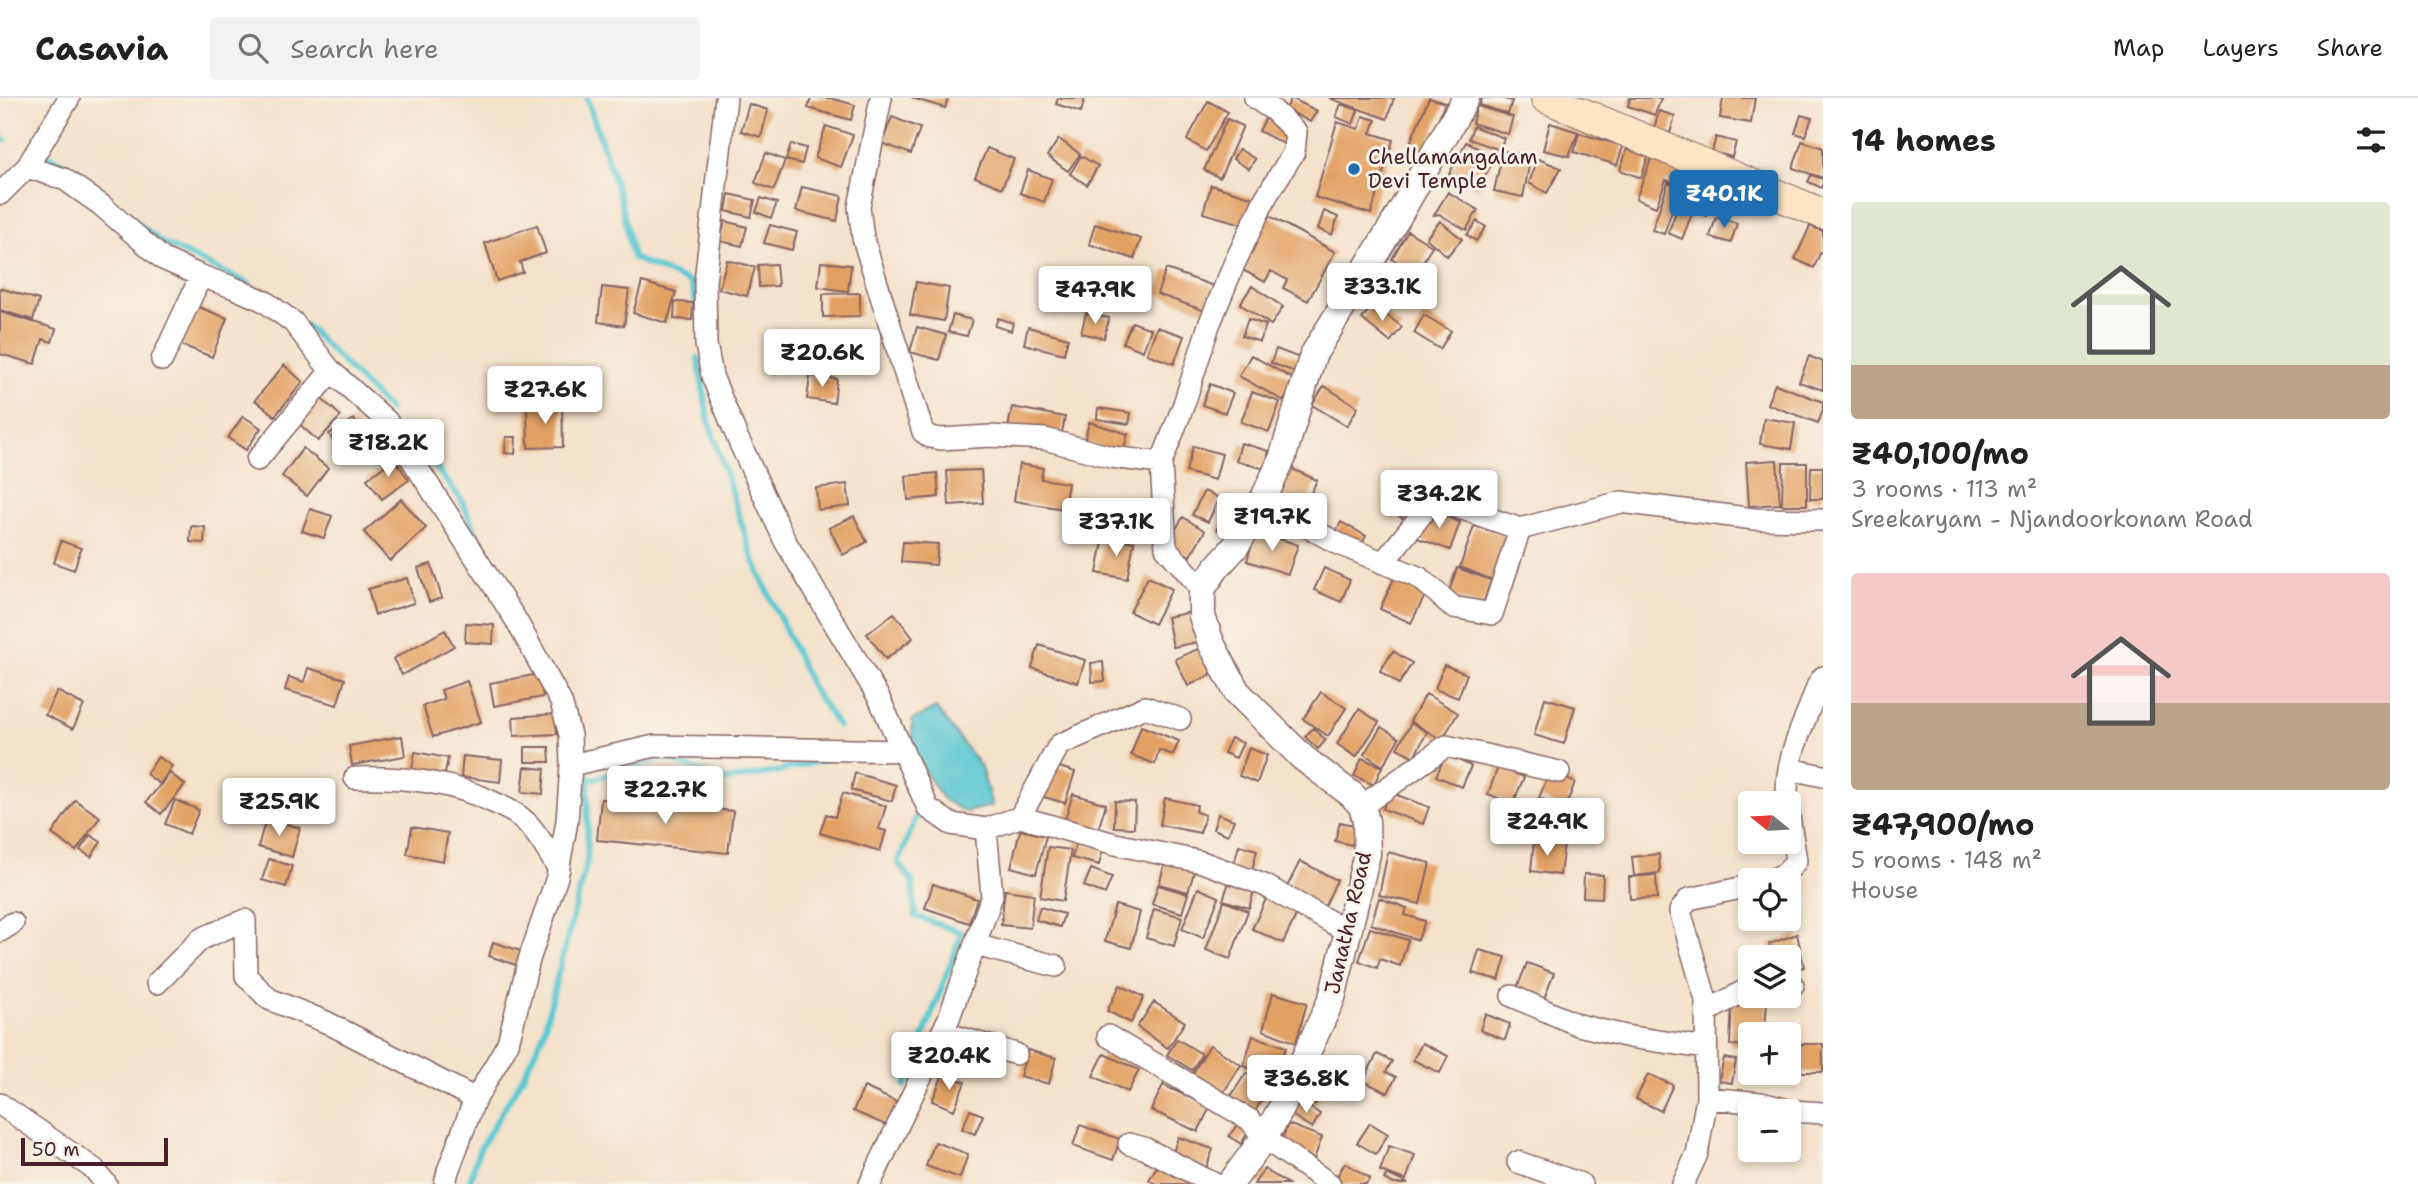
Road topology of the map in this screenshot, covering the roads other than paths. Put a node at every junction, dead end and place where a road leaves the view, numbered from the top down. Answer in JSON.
{"nodes":[{"id":1,"x":69,"y":98,"type":"edge"},
{"id":2,"x":726,"y":98,"type":"edge"},
{"id":3,"x":881,"y":98,"type":"edge"},
{"id":4,"x":1255,"y":98,"type":"edge"},
{"id":5,"x":1466,"y":98,"type":"edge"},
{"id":6,"x":1546,"y":98,"type":"edge"},
{"id":7,"x":27,"y":167,"type":"junction"},
{"id":8,"x":0,"y":194,"type":"edge"},
{"id":9,"x":1823,"y":214,"type":"edge"},
{"id":10,"x":201,"y":276,"type":"junction"},
{"id":11,"x":162,"y":360,"type":"dead end"},
{"id":12,"x":331,"y":371,"type":"junction"},
{"id":13,"x":257,"y":460,"type":"dead end"},
{"id":14,"x":1161,"y":463,"type":"junction"},
{"id":15,"x":1262,"y":503,"type":"junction"},
{"id":16,"x":1823,"y":520,"type":"edge"},
{"id":17,"x":1520,"y":529,"type":"junction"},
{"id":18,"x":1383,"y":563,"type":"junction"},
{"id":19,"x":1202,"y":589,"type":"junction"},
{"id":20,"x":1823,"y":677,"type":"edge"},
{"id":21,"x":1180,"y":719,"type":"dead end"},
{"id":22,"x":903,"y":751,"type":"junction"},
{"id":23,"x":571,"y":765,"type":"junction"},
{"id":24,"x":1790,"y":769,"type":"junction"},
{"id":25,"x":1559,"y":772,"type":"dead end"},
{"id":26,"x":1823,"y":776,"type":"edge"},
{"id":27,"x":355,"y":778,"type":"dead end"},
{"id":28,"x":1363,"y":806,"type":"junction"},
{"id":29,"x":1020,"y":817,"type":"junction"},
{"id":30,"x":986,"y":829,"type":"junction"},
{"id":31,"x":1790,"y":868,"type":"edge"},
{"id":32,"x":559,"y":869,"type":"junction"},
{"id":33,"x":1738,"y":889,"type":"edge"},
{"id":34,"x":1347,"y":931,"type":"junction"},
{"id":35,"x":975,"y":945,"type":"junction"},
{"id":36,"x":1056,"y":966,"type":"dead end"},
{"id":37,"x":157,"y":983,"type":"dead end"},
{"id":38,"x":1738,"y":994,"type":"edge"},
{"id":39,"x":1512,"y":996,"type":"dead end"},
{"id":40,"x":1706,"y":1012,"type":"junction"},
{"id":41,"x":942,"y":1032,"type":"junction"},
{"id":42,"x":1108,"y":1036,"type":"dead end"},
{"id":43,"x":1706,"y":1048,"type":"junction"},
{"id":44,"x":1016,"y":1054,"type":"dead end"},
{"id":45,"x":1707,"y":1098,"type":"junction"},
{"id":46,"x":475,"y":1099,"type":"junction"},
{"id":47,"x":0,"y":1104,"type":"edge"},
{"id":48,"x":1823,"y":1113,"type":"edge"},
{"id":49,"x":1264,"y":1138,"type":"junction"},
{"id":50,"x":1129,"y":1144,"type":"dead end"},
{"id":51,"x":1518,"y":1162,"type":"dead end"},
{"id":52,"x":106,"y":1184,"type":"edge"},
{"id":53,"x":445,"y":1184,"type":"edge"},
{"id":54,"x":870,"y":1184,"type":"edge"},
{"id":55,"x":1215,"y":1184,"type":"edge"},
{"id":56,"x":1230,"y":1184,"type":"edge"},
{"id":57,"x":1330,"y":1184,"type":"edge"},
{"id":58,"x":1581,"y":1184,"type":"edge"},
{"id":59,"x":1683,"y":1184,"type":"edge"}],
"edges":[{"from":1,"to":7,"type":"street"},
{"from":2,"to":22,"type":"street"},
{"from":3,"to":14,"type":"street"},
{"from":4,"to":14,"type":"street"},
{"from":5,"to":15,"type":"street"},
{"from":6,"to":9,"type":"main road"},
{"from":7,"to":8,"type":"street"},
{"from":7,"to":10,"type":"street"},
{"from":10,"to":11,"type":"street"},
{"from":10,"to":12,"type":"street"},
{"from":12,"to":13,"type":"street"},
{"from":12,"to":23,"type":"street"},
{"from":14,"to":19,"type":"street"},
{"from":15,"to":18,"type":"street"},
{"from":15,"to":19,"type":"street"},
{"from":16,"to":17,"type":"street"},
{"from":17,"to":18,"type":"street"},
{"from":17,"to":18,"type":"street"},
{"from":19,"to":28,"type":"street"},
{"from":20,"to":24,"type":"street"},
{"from":21,"to":29,"type":"street"},
{"from":22,"to":23,"type":"street"},
{"from":22,"to":30,"type":"street"},
{"from":23,"to":32,"type":"street"},
{"from":24,"to":26,"type":"street"},
{"from":24,"to":31,"type":"street"},
{"from":25,"to":28,"type":"street"},
{"from":27,"to":32,"type":"street"},
{"from":28,"to":34,"type":"street","name":"Janatha Road"},
{"from":29,"to":30,"type":"street"},
{"from":29,"to":34,"type":"street"},
{"from":30,"to":35,"type":"street"},
{"from":32,"to":46,"type":"street"},
{"from":33,"to":40,"type":"street"},
{"from":34,"to":49,"type":"street","name":"Janatha Road"},
{"from":35,"to":36,"type":"street"},
{"from":35,"to":41,"type":"street"},
{"from":37,"to":46,"type":"street"},
{"from":38,"to":40,"type":"street"},
{"from":39,"to":43,"type":"street"},
{"from":40,"to":43,"type":"street"},
{"from":41,"to":44,"type":"street"},
{"from":41,"to":54,"type":"street"},
{"from":42,"to":49,"type":"street"},
{"from":43,"to":45,"type":"street"},
{"from":45,"to":48,"type":"street"},
{"from":45,"to":59,"type":"street"},
{"from":46,"to":53,"type":"street"},
{"from":47,"to":52,"type":"street"},
{"from":49,"to":56,"type":"street","name":"Janatha Road"},
{"from":49,"to":57,"type":"street"},
{"from":50,"to":55,"type":"street"},
{"from":51,"to":58,"type":"street"}]}
